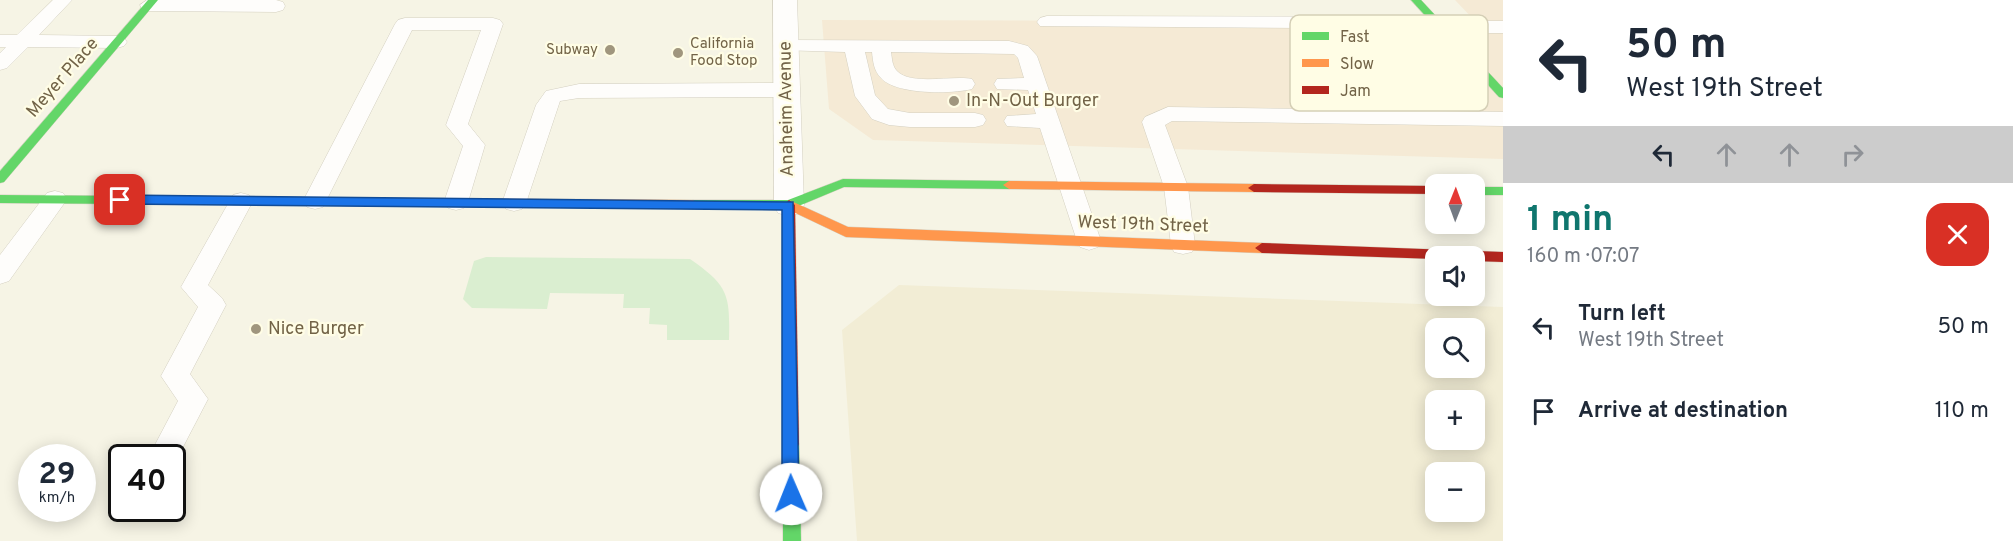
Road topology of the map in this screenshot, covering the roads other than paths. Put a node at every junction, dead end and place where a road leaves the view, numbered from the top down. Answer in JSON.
{"nodes":[{"id":1,"x":63,"y":0,"type":"edge"},
{"id":2,"x":784,"y":0,"type":"edge"},
{"id":3,"x":1416,"y":0,"type":"edge"},
{"id":4,"x":151,"y":2,"type":"edge"},
{"id":5,"x":276,"y":6,"type":"dead end"},
{"id":6,"x":1430,"y":15,"type":"edge"},
{"id":7,"x":1047,"y":22,"type":"dead end"},
{"id":8,"x":1290,"y":24,"type":"edge"},
{"id":9,"x":1488,"y":27,"type":"edge"},
{"id":10,"x":1503,"y":27,"type":"edge"},
{"id":11,"x":0,"y":41,"type":"edge"},
{"id":12,"x":21,"y":41,"type":"junction"},
{"id":13,"x":117,"y":42,"type":"junction"},
{"id":14,"x":786,"y":46,"type":"junction"},
{"id":15,"x":854,"y":46,"type":"junction"},
{"id":16,"x":881,"y":46,"type":"junction"},
{"id":17,"x":0,"y":64,"type":"edge"},
{"id":18,"x":1488,"y":79,"type":"edge"},
{"id":19,"x":965,"y":84,"type":"dead end"},
{"id":20,"x":1004,"y":84,"type":"dead end"},
{"id":21,"x":1036,"y":84,"type":"junction"},
{"id":22,"x":787,"y":90,"type":"junction"},
{"id":23,"x":1503,"y":95,"type":"edge"},
{"id":24,"x":1503,"y":119,"type":"edge"},
{"id":25,"x":975,"y":120,"type":"dead end"},
{"id":26,"x":1015,"y":121,"type":"dead end"},
{"id":27,"x":1048,"y":121,"type":"junction"},
{"id":28,"x":0,"y":179,"type":"edge"},
{"id":29,"x":1071,"y":185,"type":"junction"},
{"id":30,"x":1176,"y":187,"type":"junction"},
{"id":31,"x":1425,"y":190,"type":"edge"},
{"id":32,"x":1485,"y":191,"type":"edge"},
{"id":33,"x":1503,"y":191,"type":"edge"},
{"id":34,"x":0,"y":199,"type":"edge"},
{"id":35,"x":55,"y":199,"type":"junction"},
{"id":36,"x":241,"y":201,"type":"junction"},
{"id":37,"x":315,"y":201,"type":"junction"},
{"id":38,"x":456,"y":202,"type":"junction"},
{"id":39,"x":514,"y":203,"type":"junction"},
{"id":40,"x":789,"y":205,"type":"junction"},
{"id":41,"x":1089,"y":241,"type":"junction"},
{"id":42,"x":1183,"y":245,"type":"junction"},
{"id":43,"x":1503,"y":256,"type":"edge"},
{"id":44,"x":0,"y":274,"type":"edge"},
{"id":45,"x":170,"y":444,"type":"edge"},
{"id":46,"x":792,"y":541,"type":"edge"}],
"edges":[{"from":1,"to":12,"type":"lane"},
{"from":2,"to":14,"type":"street","name":"Anaheim Avenue"},
{"from":3,"to":6,"type":"main road"},
{"from":4,"to":5,"type":"lane"},
{"from":4,"to":13,"type":"main road","name":"Meyer Place"},
{"from":7,"to":8,"type":"lane"},
{"from":9,"to":10,"type":"lane"},
{"from":11,"to":12,"type":"lane"},
{"from":12,"to":13,"type":"lane"},
{"from":12,"to":17,"type":"lane"},
{"from":13,"to":28,"type":"main road","name":"Meyer Place"},
{"from":14,"to":15,"type":"lane"},
{"from":14,"to":22,"type":"street","name":"Anaheim Avenue"},
{"from":15,"to":16,"type":"lane"},
{"from":15,"to":25,"type":"lane"},
{"from":16,"to":19,"type":"lane"},
{"from":16,"to":21,"type":"lane"},
{"from":18,"to":23,"type":"main road"},
{"from":20,"to":21,"type":"lane"},
{"from":21,"to":27,"type":"lane"},
{"from":22,"to":39,"type":"lane"},
{"from":22,"to":40,"type":"street","name":"Anaheim Avenue"},
{"from":24,"to":30,"type":"lane"},
{"from":26,"to":27,"type":"lane"},
{"from":27,"to":29,"type":"lane"},
{"from":29,"to":30,"type":"main road","name":"West 19th Street"},
{"from":29,"to":40,"type":"main road","name":"West 19th Street"},
{"from":29,"to":41,"type":"lane"},
{"from":30,"to":31,"type":"main road","name":"West 19th Street"},
{"from":30,"to":42,"type":"lane"},
{"from":32,"to":33,"type":"main road"},
{"from":34,"to":35,"type":"main road","name":"West 19th Street"},
{"from":35,"to":36,"type":"main road","name":"West 19th Street"},
{"from":35,"to":44,"type":"lane"},
{"from":36,"to":37,"type":"main road","name":"West 19th Street"},
{"from":36,"to":45,"type":"lane"},
{"from":37,"to":38,"type":"main road","name":"West 19th Street"},
{"from":37,"to":38,"type":"lane"},
{"from":38,"to":39,"type":"main road","name":"West 19th Street"},
{"from":39,"to":40,"type":"main road","name":"West 19th Street"},
{"from":40,"to":41,"type":"main road","name":"West 19th Street"},
{"from":40,"to":46,"type":"main road","name":"Anaheim Avenue"},
{"from":41,"to":42,"type":"main road","name":"West 19th Street"},
{"from":42,"to":43,"type":"main road","name":"West 19th Street"}]}
